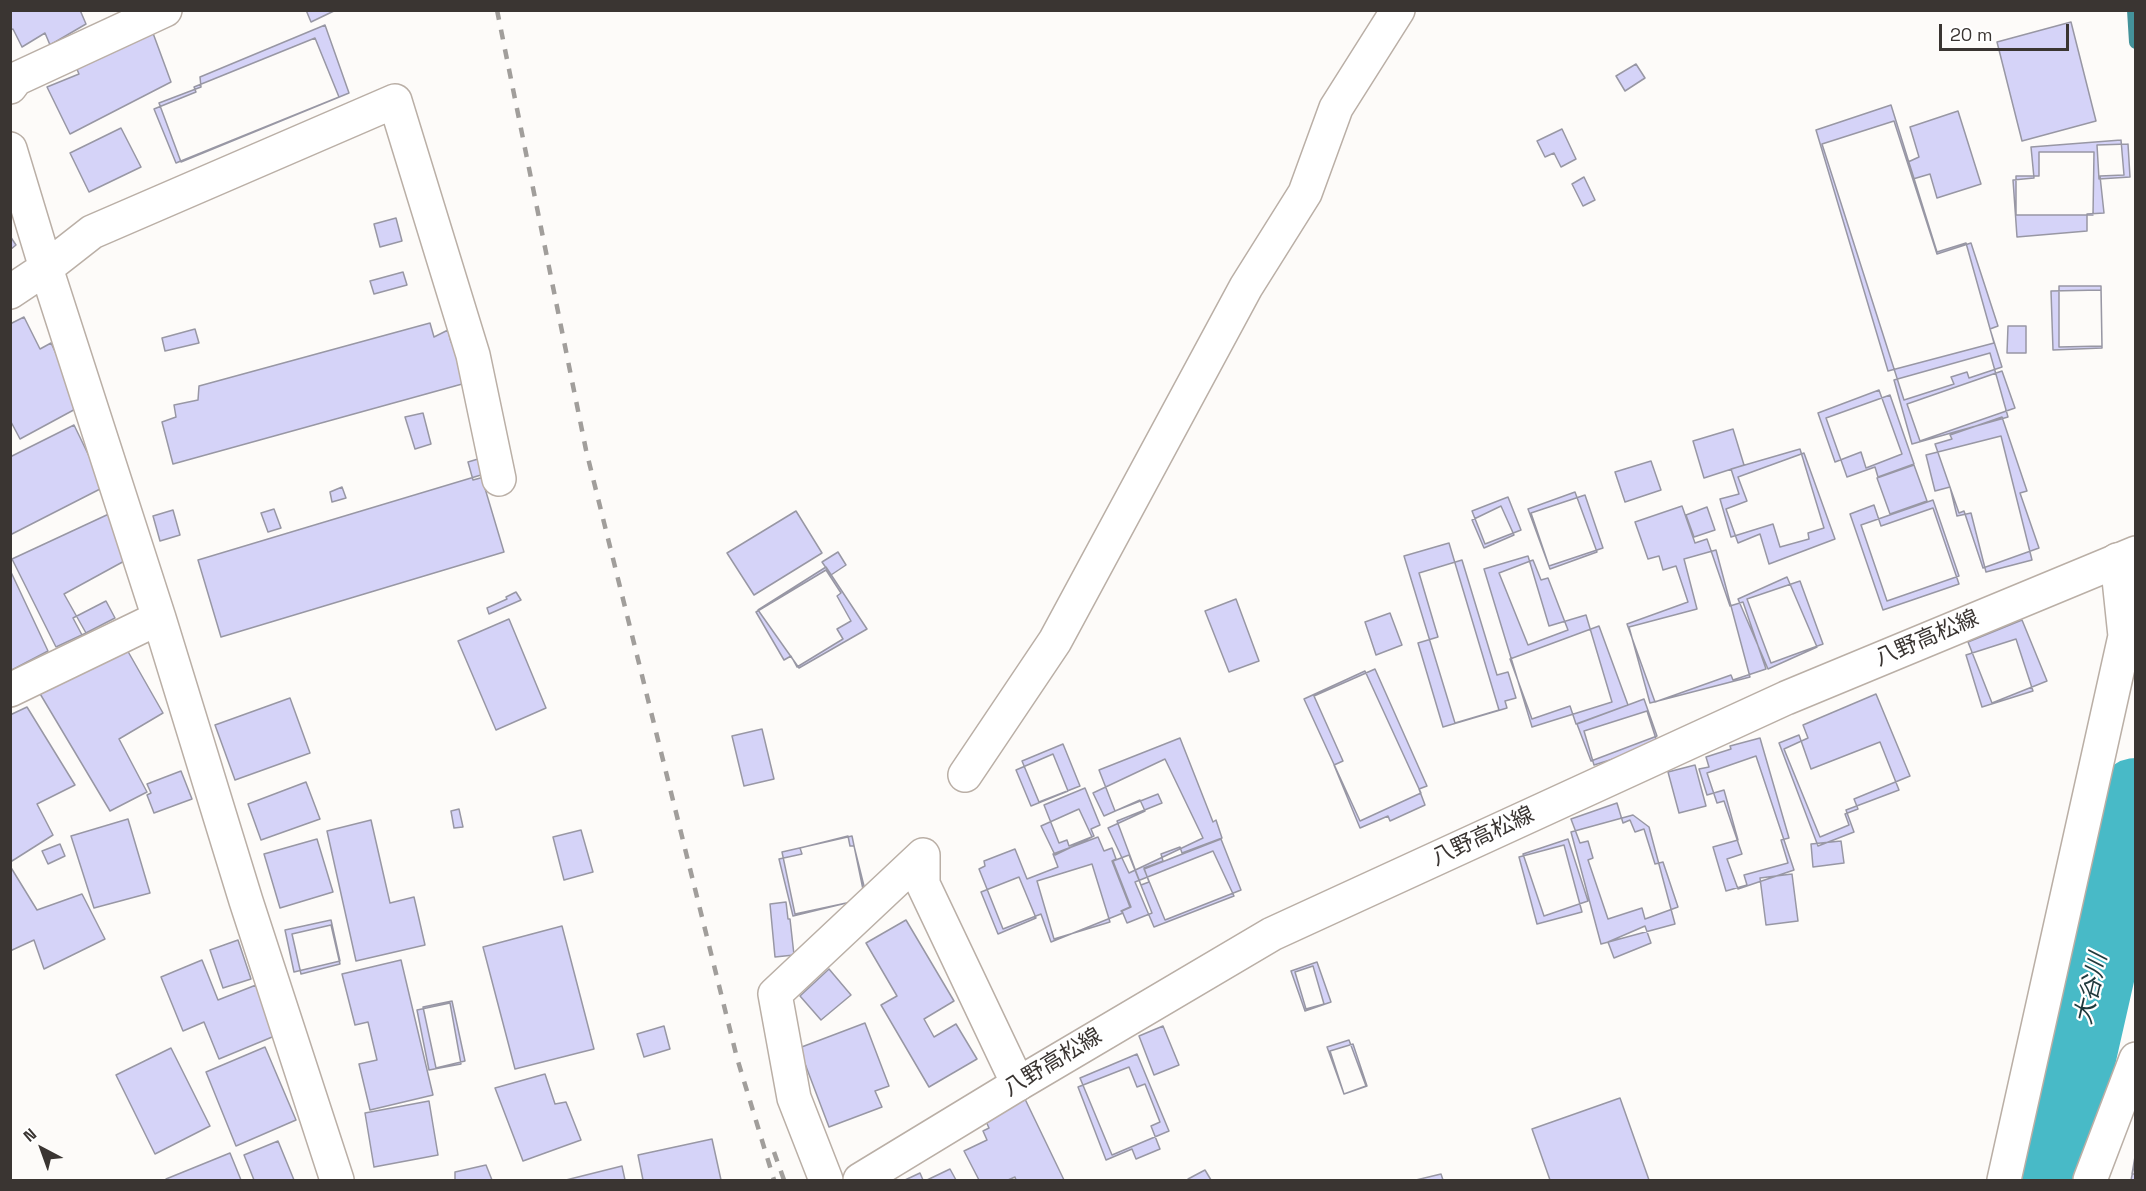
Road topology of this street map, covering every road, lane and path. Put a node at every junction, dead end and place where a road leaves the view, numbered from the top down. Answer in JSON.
{"nodes":[{"id":1,"x":165,"y":10,"type":"edge"},
{"id":2,"x":1398,"y":10,"type":"edge"},
{"id":3,"x":10,"y":87,"type":"edge"},
{"id":4,"x":13,"y":165,"type":"edge"},
{"id":5,"x":46,"y":268,"type":"junction"},
{"id":6,"x":10,"y":292,"type":"edge"},
{"id":7,"x":499,"y":479,"type":"dead end"},
{"id":8,"x":2126,"y":556,"type":"edge"},
{"id":9,"x":159,"y":618,"type":"junction"},
{"id":10,"x":10,"y":690,"type":"edge"},
{"id":11,"x":965,"y":775,"type":"dead end"},
{"id":12,"x":2136,"y":1059,"type":"edge"},
{"id":13,"x":1017,"y":1084,"type":"junction"},
{"id":14,"x":337,"y":1180,"type":"edge"},
{"id":15,"x":826,"y":1180,"type":"edge"},
{"id":16,"x":860,"y":1180,"type":"edge"},
{"id":17,"x":2004,"y":1180,"type":"edge"},
{"id":18,"x":2090,"y":1180,"type":"edge"}],
"edges":[{"from":1,"to":3,"type":"street"},
{"from":2,"to":11,"type":"street"},
{"from":4,"to":5,"type":"street"},
{"from":5,"to":6,"type":"street"},
{"from":5,"to":7,"type":"street"},
{"from":5,"to":9,"type":"street"},
{"from":8,"to":13,"type":"street","name":"八野高松線"},
{"from":8,"to":17,"type":"street"},
{"from":9,"to":10,"type":"street"},
{"from":9,"to":14,"type":"street"},
{"from":12,"to":18,"type":"street"},
{"from":13,"to":15,"type":"street"},
{"from":13,"to":16,"type":"street","name":"八野高松線"}]}
